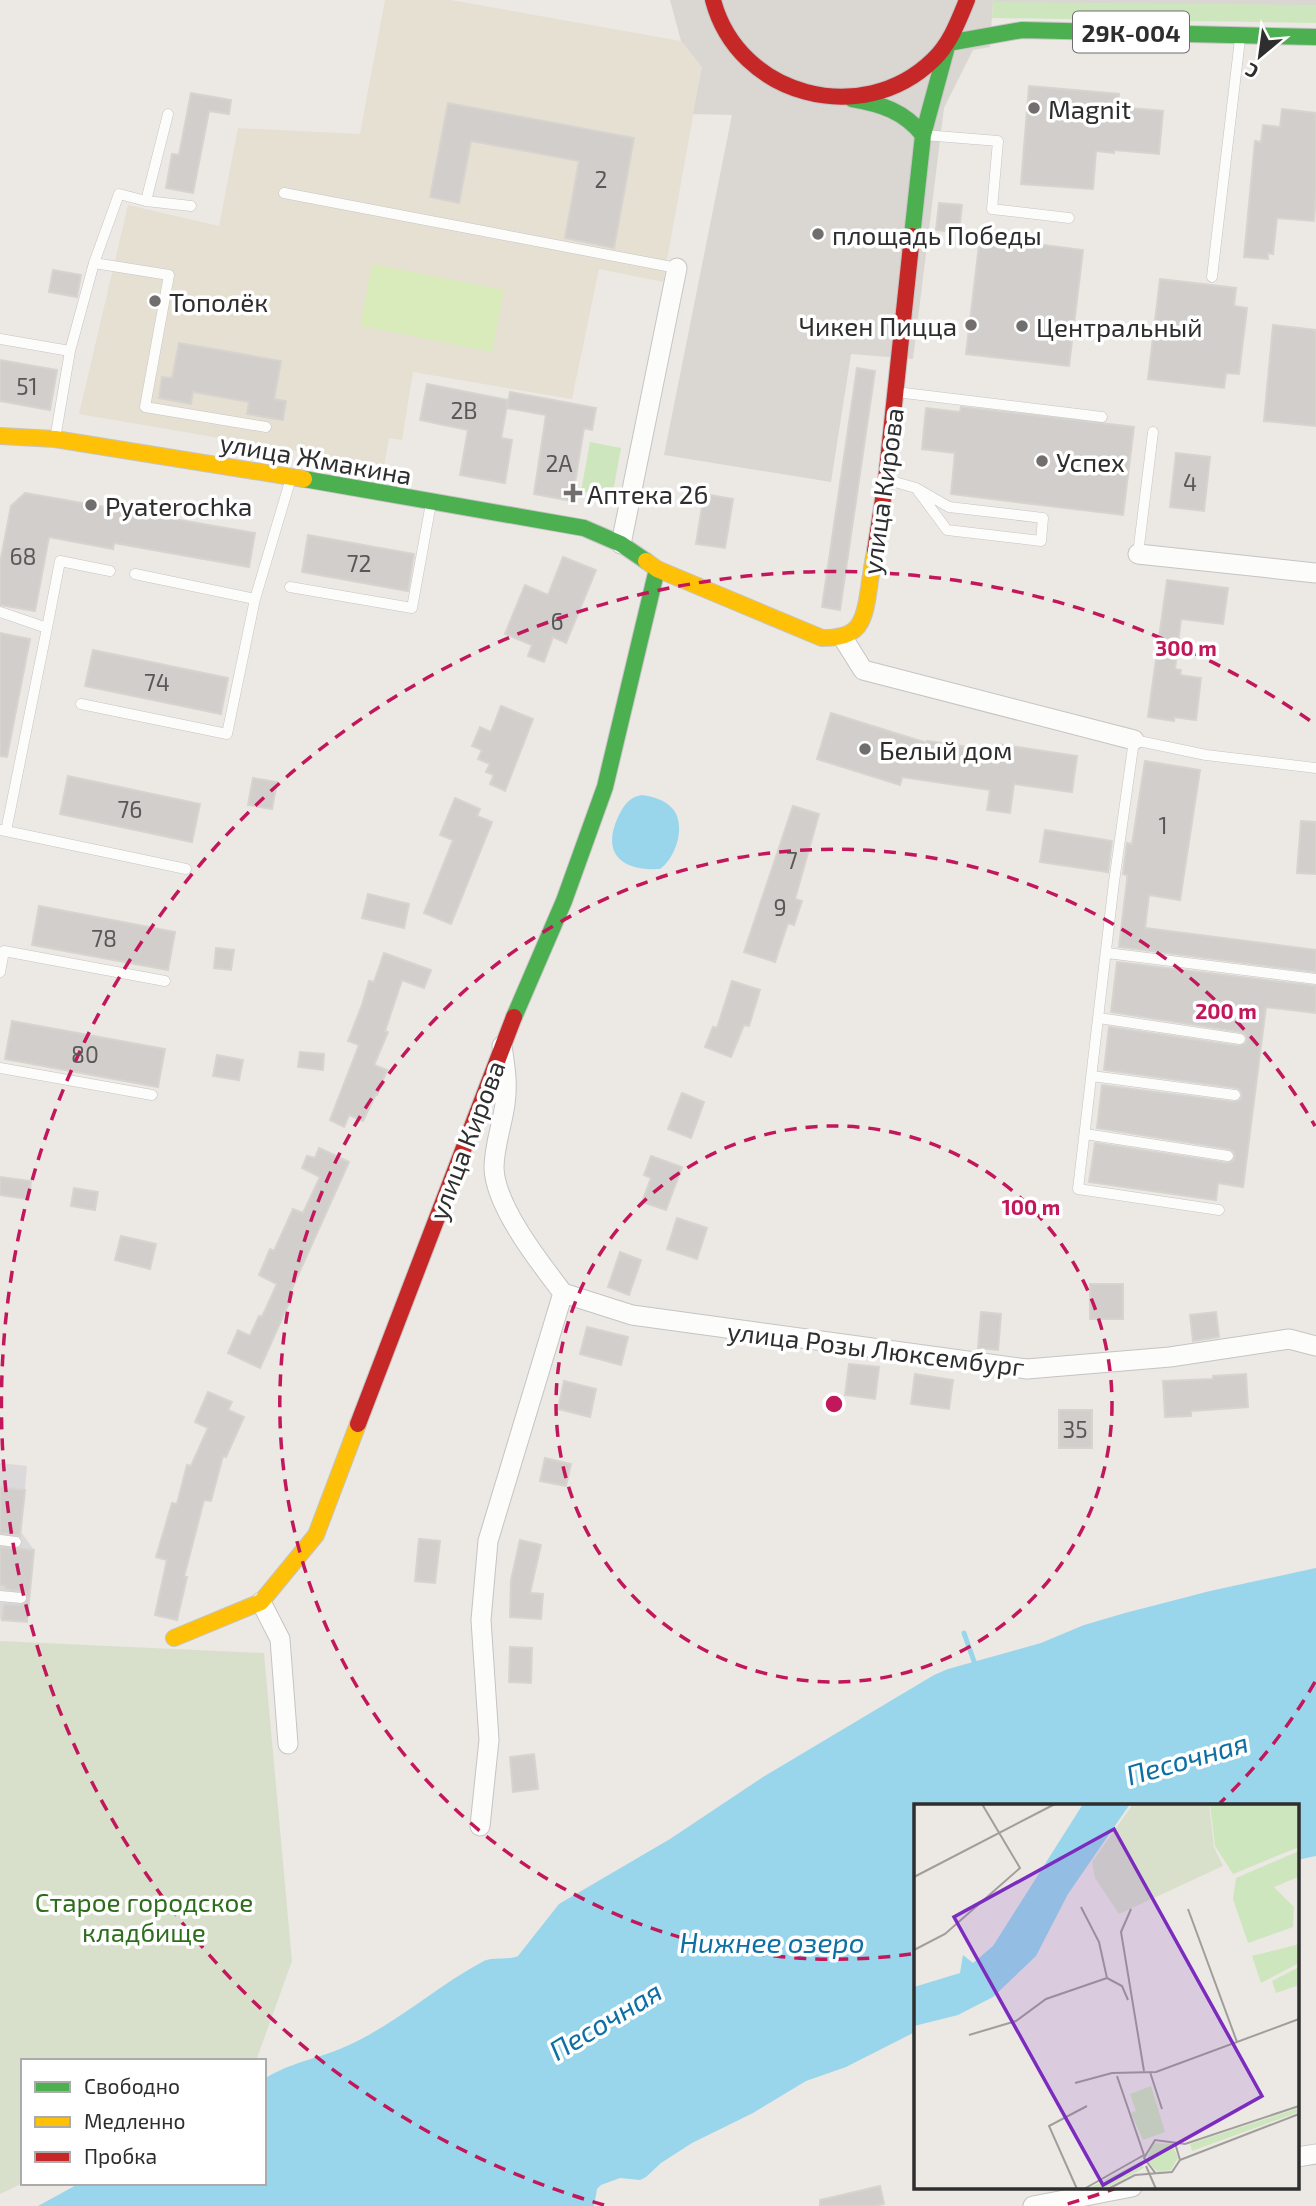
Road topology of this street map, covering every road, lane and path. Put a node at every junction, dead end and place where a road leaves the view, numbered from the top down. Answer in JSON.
{"nodes":[{"id":1,"x":698,"y":0,"type":"edge"},
{"id":2,"x":713,"y":0,"type":"edge"},
{"id":3,"x":967,"y":0,"type":"edge"},
{"id":4,"x":1240,"y":35,"type":"junction"},
{"id":5,"x":1316,"y":37,"type":"edge"},
{"id":6,"x":948,"y":43,"type":"junction"},
{"id":7,"x":734,"y":46,"type":"junction"},
{"id":8,"x":852,"y":99,"type":"junction"},
{"id":9,"x":168,"y":114,"type":"dead end"},
{"id":10,"x":923,"y":135,"type":"junction"},
{"id":11,"x":284,"y":193,"type":"dead end"},
{"id":12,"x":146,"y":201,"type":"junction"},
{"id":13,"x":191,"y":206,"type":"dead end"},
{"id":14,"x":1069,"y":218,"type":"dead end"},
{"id":15,"x":94,"y":263,"type":"junction"},
{"id":16,"x":677,"y":268,"type":"joint"},
{"id":17,"x":1212,"y":277,"type":"dead end"},
{"id":18,"x":0,"y":339,"type":"edge"},
{"id":19,"x":70,"y":351,"type":"junction"},
{"id":20,"x":896,"y":392,"type":"junction"},
{"id":21,"x":1102,"y":416,"type":"dead end"},
{"id":22,"x":266,"y":427,"type":"dead end"},
{"id":23,"x":1153,"y":432,"type":"dead end"},
{"id":24,"x":0,"y":436,"type":"edge"},
{"id":25,"x":55,"y":439,"type":"junction"},
{"id":26,"x":291,"y":477,"type":"junction"},
{"id":27,"x":886,"y":480,"type":"junction"},
{"id":28,"x":916,"y":488,"type":"junction"},
{"id":29,"x":431,"y":503,"type":"junction"},
{"id":30,"x":621,"y":544,"type":"junction"},
{"id":31,"x":1138,"y":554,"type":"joint"},
{"id":32,"x":657,"y":569,"type":"junction"},
{"id":33,"x":110,"y":571,"type":"dead end"},
{"id":34,"x":1316,"y":573,"type":"edge"},
{"id":35,"x":135,"y":574,"type":"dead end"},
{"id":36,"x":290,"y":587,"type":"dead end"},
{"id":37,"x":255,"y":599,"type":"junction"},
{"id":38,"x":0,"y":612,"type":"edge"},
{"id":39,"x":47,"y":628,"type":"junction"},
{"id":40,"x":843,"y":638,"type":"junction"},
{"id":41,"x":82,"y":704,"type":"dead end"},
{"id":42,"x":1134,"y":740,"type":"junction"},
{"id":43,"x":1316,"y":768,"type":"edge"},
{"id":44,"x":3,"y":831,"type":"edge"},
{"id":45,"x":186,"y":869,"type":"dead end"},
{"id":46,"x":1107,"y":953,"type":"junction"},
{"id":47,"x":0,"y":972,"type":"edge"},
{"id":48,"x":1316,"y":979,"type":"edge"},
{"id":49,"x":165,"y":981,"type":"dead end"},
{"id":50,"x":1099,"y":1018,"type":"junction"},
{"id":51,"x":1240,"y":1039,"type":"dead end"},
{"id":52,"x":502,"y":1045,"type":"junction"},
{"id":53,"x":0,"y":1068,"type":"edge"},
{"id":54,"x":1092,"y":1076,"type":"junction"},
{"id":55,"x":152,"y":1095,"type":"dead end"},
{"id":56,"x":1235,"y":1095,"type":"dead end"},
{"id":57,"x":1085,"y":1134,"type":"junction"},
{"id":58,"x":1228,"y":1156,"type":"dead end"},
{"id":59,"x":1219,"y":1210,"type":"dead end"},
{"id":60,"x":563,"y":1293,"type":"junction"},
{"id":61,"x":1316,"y":1346,"type":"edge"},
{"id":62,"x":0,"y":1540,"type":"edge"},
{"id":63,"x":16,"y":1542,"type":"dead end"},
{"id":64,"x":0,"y":1596,"type":"edge"},
{"id":65,"x":21,"y":1598,"type":"dead end"},
{"id":66,"x":261,"y":1602,"type":"junction"},
{"id":67,"x":174,"y":1638,"type":"dead end"},
{"id":68,"x":288,"y":1744,"type":"dead end"},
{"id":69,"x":480,"y":1826,"type":"dead end"},
{"id":70,"x":1316,"y":2154,"type":"edge"},
{"id":71,"x":1298,"y":2157,"type":"edge"},
{"id":72,"x":1127,"y":2188,"type":"edge"},
{"id":73,"x":1033,"y":2206,"type":"edge"}],
"edges":[{"from":1,"to":7,"type":"street"},
{"from":2,"to":7,"type":"street"},
{"from":3,"to":6,"type":"street"},
{"from":4,"to":5,"type":"street","number":"29К-004"},
{"from":4,"to":6,"type":"street","number":"29К-004"},
{"from":4,"to":17,"type":"lane"},
{"from":6,"to":8,"type":"street"},
{"from":6,"to":10,"type":"street","name":"улица Кирова"},
{"from":7,"to":8,"type":"street"},
{"from":8,"to":10,"type":"street"},
{"from":9,"to":12,"type":"lane"},
{"from":10,"to":14,"type":"lane"},
{"from":10,"to":20,"type":"street","name":"улица Кирова"},
{"from":11,"to":16,"type":"lane"},
{"from":12,"to":13,"type":"lane"},
{"from":12,"to":15,"type":"lane"},
{"from":15,"to":19,"type":"lane"},
{"from":15,"to":22,"type":"lane"},
{"from":16,"to":30,"type":"street"},
{"from":18,"to":19,"type":"lane"},
{"from":19,"to":25,"type":"lane"},
{"from":20,"to":21,"type":"lane"},
{"from":20,"to":27,"type":"street","name":"улица Кирова"},
{"from":23,"to":31,"type":"lane"},
{"from":24,"to":25,"type":"street","name":"улица Жмакина"},
{"from":25,"to":26,"type":"street","name":"улица Жмакина"},
{"from":26,"to":29,"type":"street","name":"улица Жмакина"},
{"from":26,"to":37,"type":"lane"},
{"from":27,"to":28,"type":"lane"},
{"from":27,"to":40,"type":"street","name":"улица Кирова"},
{"from":28,"to":28,"type":"lane"},
{"from":29,"to":30,"type":"street","name":"улица Жмакина"},
{"from":29,"to":36,"type":"lane"},
{"from":30,"to":32,"type":"street"},
{"from":31,"to":34,"type":"street"},
{"from":32,"to":40,"type":"street"},
{"from":32,"to":52,"type":"street","name":"улица Кирова"},
{"from":33,"to":39,"type":"lane"},
{"from":35,"to":37,"type":"lane"},
{"from":37,"to":41,"type":"lane"},
{"from":38,"to":39,"type":"lane"},
{"from":39,"to":44,"type":"lane"},
{"from":40,"to":42,"type":"street"},
{"from":42,"to":43,"type":"lane"},
{"from":42,"to":46,"type":"lane"},
{"from":44,"to":45,"type":"lane"},
{"from":46,"to":48,"type":"lane"},
{"from":46,"to":50,"type":"lane"},
{"from":47,"to":49,"type":"lane"},
{"from":50,"to":51,"type":"lane"},
{"from":50,"to":54,"type":"lane"},
{"from":52,"to":60,"type":"street"},
{"from":52,"to":66,"type":"street","name":"улица Кирова"},
{"from":53,"to":55,"type":"lane"},
{"from":54,"to":56,"type":"lane"},
{"from":54,"to":57,"type":"lane"},
{"from":57,"to":58,"type":"lane"},
{"from":57,"to":59,"type":"lane"},
{"from":60,"to":61,"type":"street","name":"улица Розы Люксембург"},
{"from":60,"to":69,"type":"street"},
{"from":62,"to":63,"type":"lane"},
{"from":64,"to":65,"type":"lane"},
{"from":66,"to":67,"type":"street","name":"улица Кирова"},
{"from":66,"to":68,"type":"street"},
{"from":70,"to":71,"type":"street"},
{"from":72,"to":73,"type":"street"}]}
